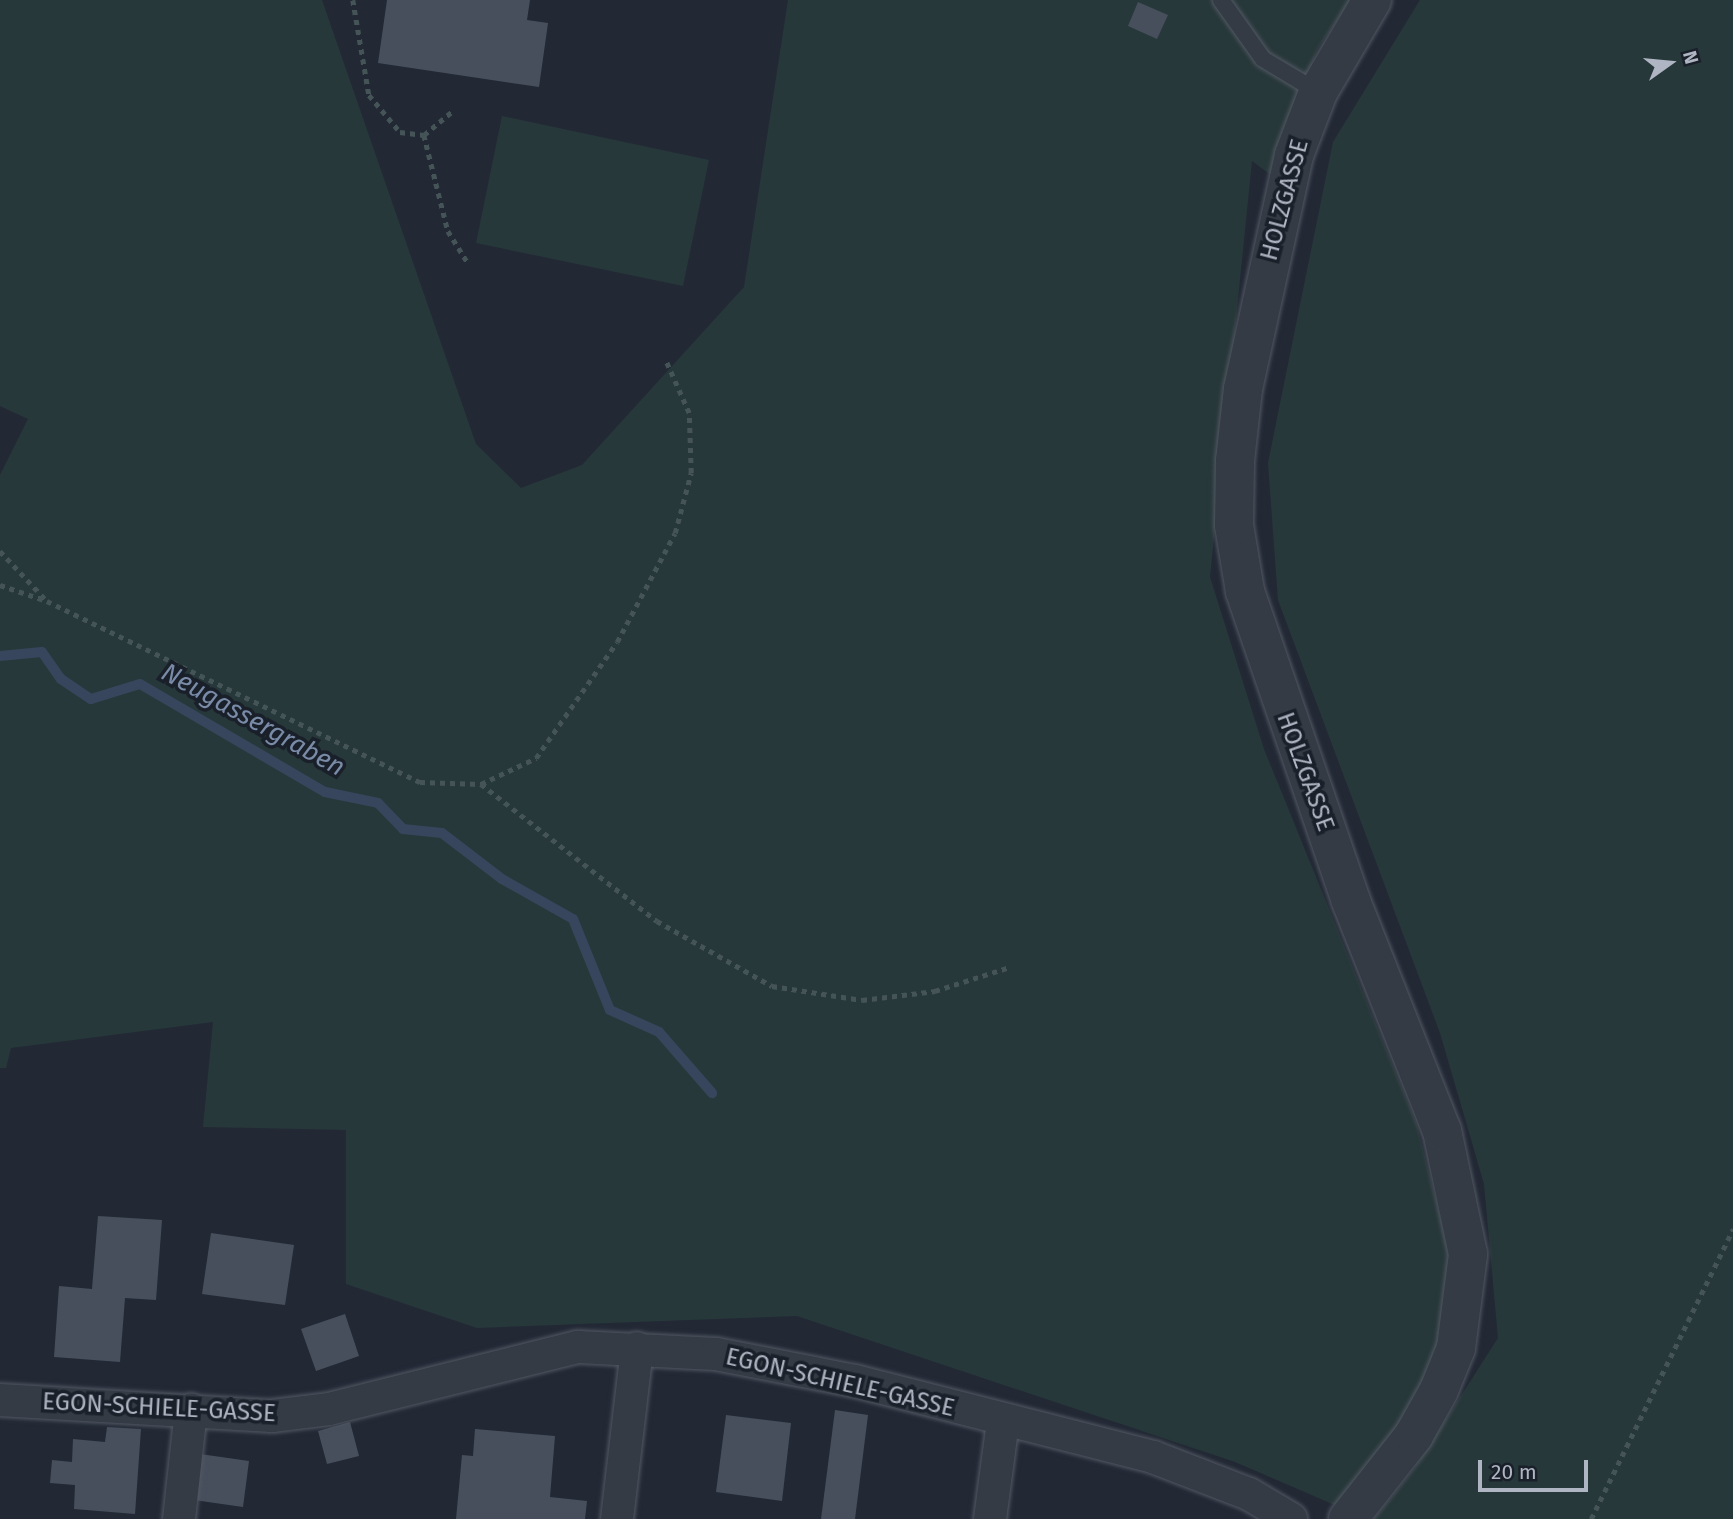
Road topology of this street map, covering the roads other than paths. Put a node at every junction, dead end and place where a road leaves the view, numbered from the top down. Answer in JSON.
{"nodes":[{"id":1,"x":1221,"y":0,"type":"edge"},
{"id":2,"x":1372,"y":0,"type":"edge"},
{"id":3,"x":1318,"y":92,"type":"junction"},
{"id":4,"x":637,"y":1348,"type":"junction"},
{"id":5,"x":0,"y":1400,"type":"edge"},
{"id":6,"x":191,"y":1410,"type":"junction"},
{"id":7,"x":1003,"y":1422,"type":"junction"},
{"id":8,"x":179,"y":1519,"type":"edge"},
{"id":9,"x":617,"y":1519,"type":"edge"},
{"id":10,"x":990,"y":1519,"type":"edge"},
{"id":11,"x":1291,"y":1519,"type":"edge"},
{"id":12,"x":1348,"y":1519,"type":"edge"}],
"edges":[{"from":1,"to":3,"type":"lane"},
{"from":2,"to":3,"type":"street","name":"HOLZGASSE"},
{"from":3,"to":12,"type":"street","name":"HOLZGASSE"},
{"from":4,"to":6,"type":"street","name":"EGON-SCHIELE-GASSE"},
{"from":4,"to":7,"type":"street","name":"EGON-SCHIELE-GASSE"},
{"from":4,"to":9,"type":"street"},
{"from":5,"to":6,"type":"street","name":"EGON-SCHIELE-GASSE"},
{"from":6,"to":8,"type":"street"},
{"from":7,"to":10,"type":"street"},
{"from":7,"to":11,"type":"street","name":"EGON-SCHIELE-GASSE"}]}
